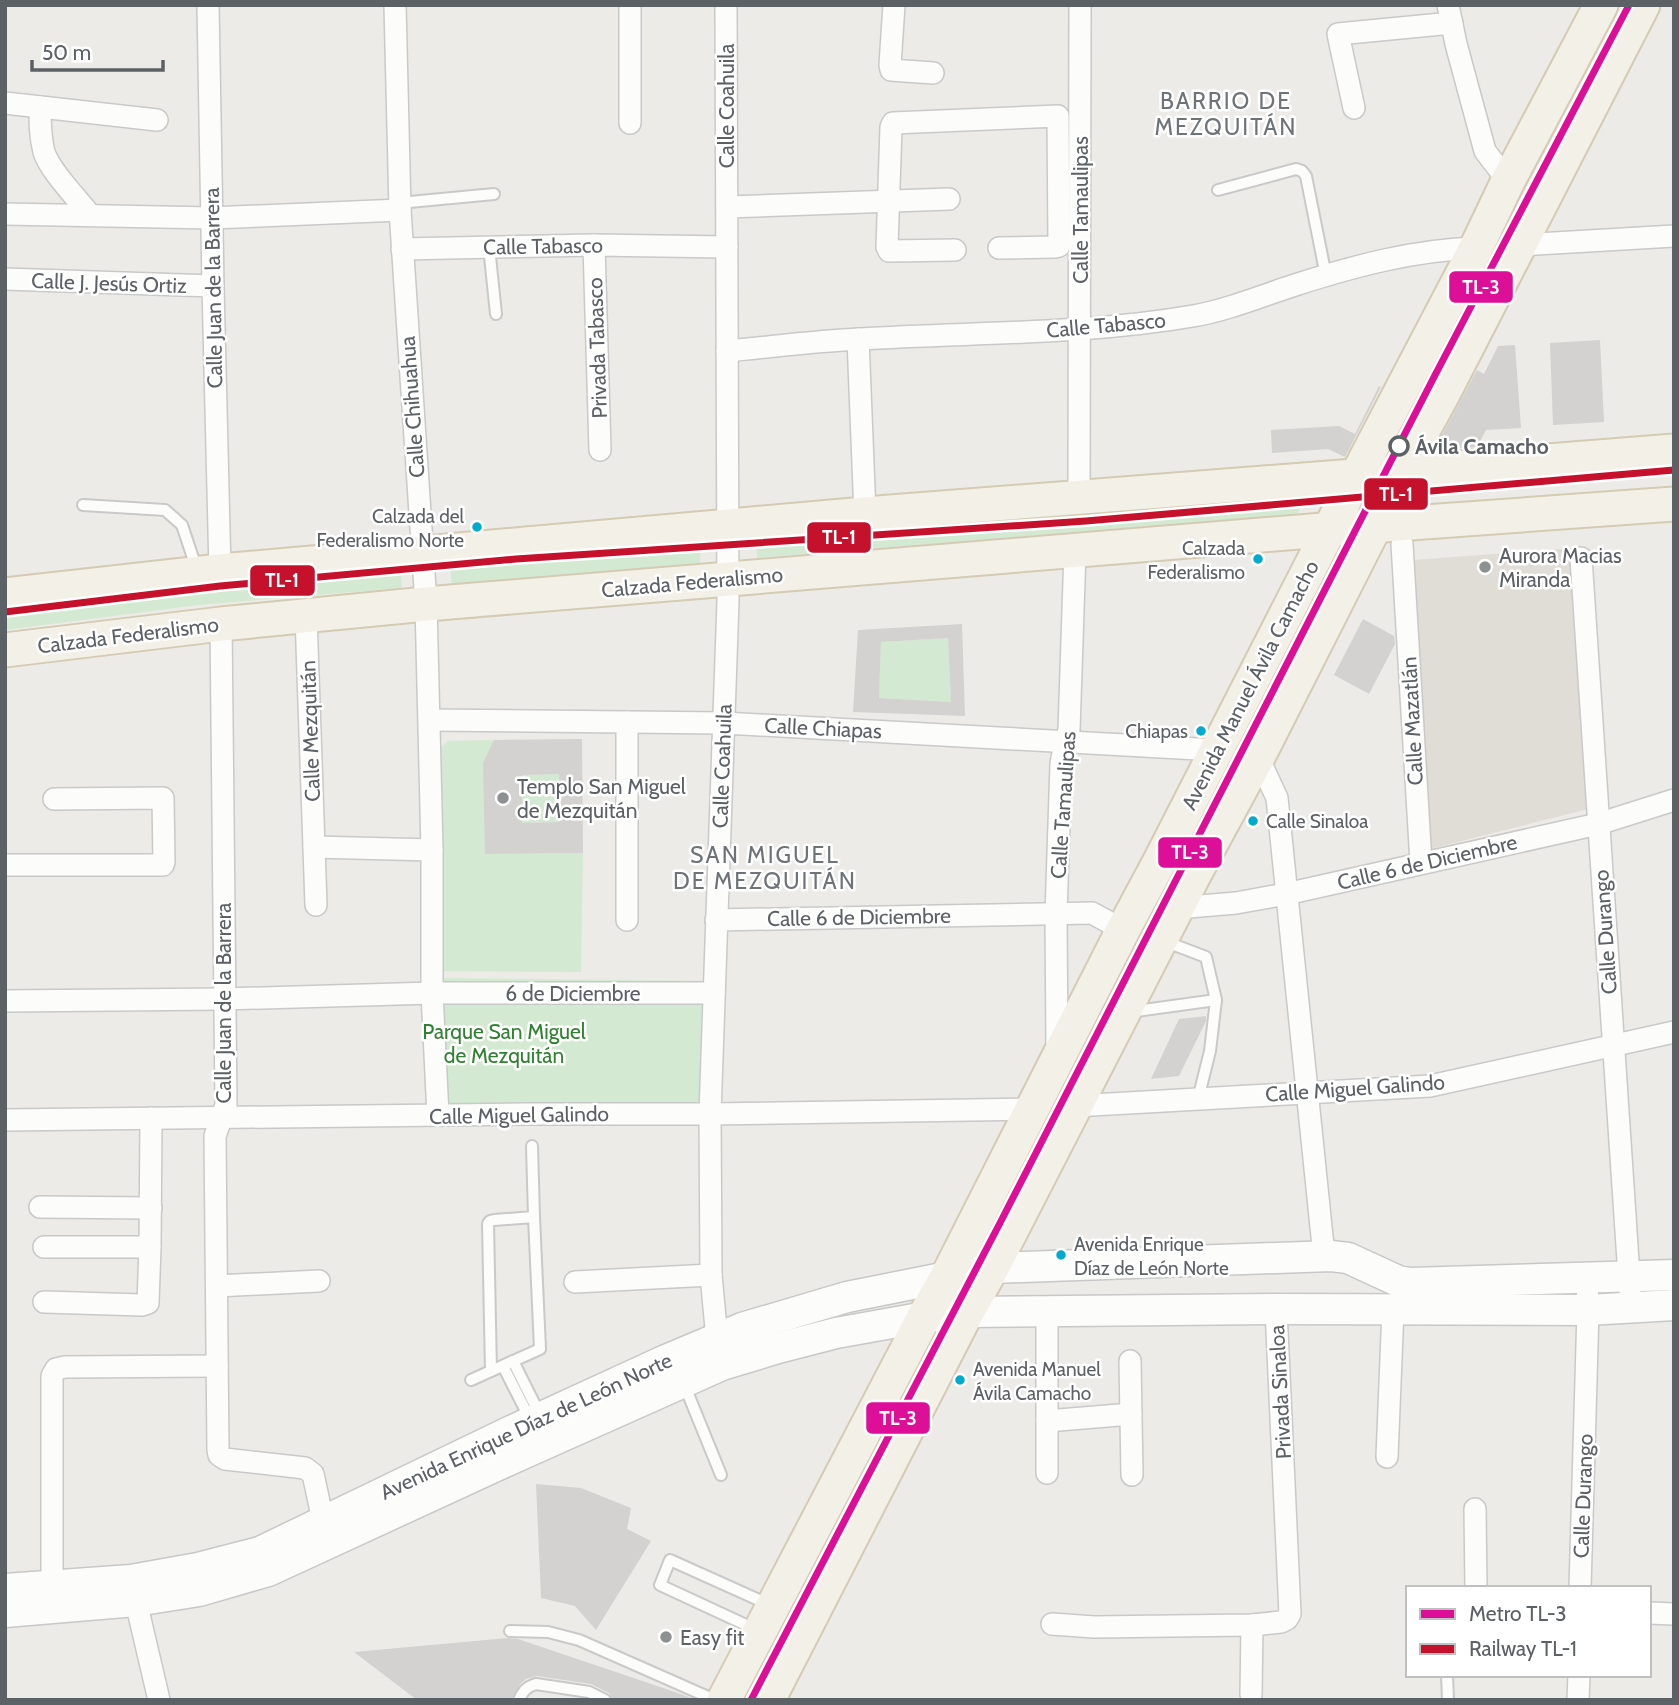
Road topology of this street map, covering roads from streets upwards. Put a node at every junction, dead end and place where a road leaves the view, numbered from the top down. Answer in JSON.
{"nodes":[{"id":1,"x":208,"y":5,"type":"edge"},
{"id":2,"x":395,"y":5,"type":"edge"},
{"id":3,"x":630,"y":5,"type":"edge"},
{"id":4,"x":726,"y":5,"type":"edge"},
{"id":5,"x":894,"y":5,"type":"edge"},
{"id":6,"x":1080,"y":5,"type":"edge"},
{"id":7,"x":1601,"y":5,"type":"edge"},
{"id":8,"x":1643,"y":5,"type":"edge"},
{"id":9,"x":1450,"y":14,"type":"edge"},
{"id":10,"x":933,"y":73,"type":"dead end"},
{"id":11,"x":1555,"y":96,"type":"junction"},
{"id":12,"x":5,"y":103,"type":"edge"},
{"id":13,"x":40,"y":107,"type":"junction"},
{"id":14,"x":1354,"y":108,"type":"dead end"},
{"id":15,"x":1586,"y":116,"type":"junction"},
{"id":16,"x":157,"y":120,"type":"dead end"},
{"id":17,"x":630,"y":123,"type":"dead end"},
{"id":18,"x":1525,"y":150,"type":"junction"},
{"id":19,"x":1558,"y":171,"type":"junction"},
{"id":20,"x":1508,"y":181,"type":"junction"},
{"id":21,"x":949,"y":199,"type":"dead end"},
{"id":22,"x":889,"y":201,"type":"junction"},
{"id":23,"x":399,"y":207,"type":"junction"},
{"id":24,"x":727,"y":207,"type":"junction"},
{"id":25,"x":5,"y":214,"type":"edge"},
{"id":26,"x":90,"y":215,"type":"junction"},
{"id":27,"x":212,"y":218,"type":"junction"},
{"id":28,"x":1674,"y":236,"type":"edge"},
{"id":29,"x":594,"y":245,"type":"junction"},
{"id":30,"x":1520,"y":245,"type":"junction"},
{"id":31,"x":727,"y":247,"type":"junction"},
{"id":32,"x":999,"y":248,"type":"dead end"},
{"id":33,"x":1476,"y":248,"type":"junction"},
{"id":34,"x":402,"y":249,"type":"junction"},
{"id":35,"x":955,"y":250,"type":"dead end"},
{"id":36,"x":5,"y":279,"type":"edge"},
{"id":37,"x":213,"y":286,"type":"junction"},
{"id":38,"x":1080,"y":329,"type":"junction"},
{"id":39,"x":858,"y":339,"type":"junction"},
{"id":40,"x":727,"y":351,"type":"junction"},
{"id":41,"x":600,"y":450,"type":"dead end"},
{"id":42,"x":1674,"y":451,"type":"edge"},
{"id":43,"x":1402,"y":472,"type":"junction"},
{"id":44,"x":1357,"y":476,"type":"junction"},
{"id":45,"x":1079,"y":498,"type":"junction"},
{"id":46,"x":1674,"y":503,"type":"edge"},
{"id":47,"x":865,"y":514,"type":"junction"},
{"id":48,"x":727,"y":526,"type":"junction"},
{"id":49,"x":1329,"y":530,"type":"junction"},
{"id":50,"x":1389,"y":535,"type":"junction"},
{"id":51,"x":1075,"y":551,"type":"junction"},
{"id":52,"x":422,"y":553,"type":"junction"},
{"id":53,"x":1581,"y":558,"type":"dead end"},
{"id":54,"x":209,"y":572,"type":"junction"},
{"id":55,"x":728,"y":579,"type":"junction"},
{"id":56,"x":5,"y":595,"type":"edge"},
{"id":57,"x":426,"y":604,"type":"junction"},
{"id":58,"x":306,"y":615,"type":"junction"},
{"id":59,"x":221,"y":624,"type":"junction"},
{"id":60,"x":5,"y":650,"type":"edge"},
{"id":61,"x":430,"y":720,"type":"junction"},
{"id":62,"x":627,"y":722,"type":"junction"},
{"id":63,"x":724,"y":723,"type":"junction"},
{"id":64,"x":1065,"y":742,"type":"junction"},
{"id":65,"x":1216,"y":750,"type":"junction"},
{"id":66,"x":1258,"y":757,"type":"junction"},
{"id":67,"x":54,"y":799,"type":"dead end"},
{"id":68,"x":1674,"y":800,"type":"edge"},
{"id":69,"x":1598,"y":824,"type":"junction"},
{"id":70,"x":314,"y":847,"type":"junction"},
{"id":71,"x":432,"y":850,"type":"junction"},
{"id":72,"x":1160,"y":861,"type":"junction"},
{"id":73,"x":1421,"y":863,"type":"junction"},
{"id":74,"x":5,"y":865,"type":"edge"},
{"id":75,"x":1194,"y":875,"type":"junction"},
{"id":76,"x":1286,"y":894,"type":"junction"},
{"id":77,"x":316,"y":905,"type":"dead end"},
{"id":78,"x":1177,"y":908,"type":"junction"},
{"id":79,"x":1056,"y":914,"type":"junction"},
{"id":80,"x":716,"y":919,"type":"junction"},
{"id":81,"x":626,"y":920,"type":"dead end"},
{"id":82,"x":1122,"y":930,"type":"junction"},
{"id":83,"x":432,"y":993,"type":"junction"},
{"id":84,"x":714,"y":993,"type":"junction"},
{"id":85,"x":224,"y":999,"type":"junction"},
{"id":86,"x":5,"y":1001,"type":"edge"},
{"id":87,"x":1674,"y":1032,"type":"edge"},
{"id":88,"x":1613,"y":1045,"type":"junction"},
{"id":89,"x":1057,"y":1059,"type":"junction"},
{"id":90,"x":1307,"y":1092,"type":"junction"},
{"id":91,"x":1074,"y":1106,"type":"junction"},
{"id":92,"x":1032,"y":1109,"type":"junction"},
{"id":93,"x":710,"y":1114,"type":"junction"},
{"id":94,"x":438,"y":1115,"type":"junction"},
{"id":95,"x":151,"y":1118,"type":"junction"},
{"id":96,"x":222,"y":1118,"type":"junction"},
{"id":97,"x":5,"y":1120,"type":"edge"},
{"id":98,"x":40,"y":1207,"type":"dead end"},
{"id":99,"x":151,"y":1208,"type":"junction"},
{"id":100,"x":44,"y":1247,"type":"dead end"},
{"id":101,"x":150,"y":1247,"type":"junction"},
{"id":102,"x":1324,"y":1256,"type":"junction"},
{"id":103,"x":992,"y":1268,"type":"junction"},
{"id":104,"x":711,"y":1275,"type":"junction"},
{"id":105,"x":1674,"y":1275,"type":"edge"},
{"id":106,"x":947,"y":1277,"type":"junction"},
{"id":107,"x":1629,"y":1277,"type":"junction"},
{"id":108,"x":1587,"y":1279,"type":"junction"},
{"id":109,"x":319,"y":1281,"type":"dead end"},
{"id":110,"x":575,"y":1282,"type":"dead end"},
{"id":111,"x":216,"y":1286,"type":"junction"},
{"id":112,"x":44,"y":1302,"type":"dead end"},
{"id":113,"x":1674,"y":1305,"type":"edge"},
{"id":114,"x":1631,"y":1307,"type":"junction"},
{"id":115,"x":1276,"y":1309,"type":"junction"},
{"id":116,"x":1393,"y":1309,"type":"junction"},
{"id":117,"x":1588,"y":1310,"type":"junction"},
{"id":118,"x":967,"y":1312,"type":"junction"},
{"id":119,"x":1047,"y":1312,"type":"junction"},
{"id":120,"x":924,"y":1317,"type":"junction"},
{"id":121,"x":719,"y":1352,"type":"junction"},
{"id":122,"x":1130,"y":1361,"type":"dead end"},
{"id":123,"x":217,"y":1366,"type":"junction"},
{"id":124,"x":1131,"y":1414,"type":"junction"},
{"id":125,"x":1047,"y":1421,"type":"junction"},
{"id":126,"x":1387,"y":1457,"type":"dead end"},
{"id":127,"x":1047,"y":1473,"type":"dead end"},
{"id":128,"x":1132,"y":1475,"type":"dead end"},
{"id":129,"x":1475,"y":1509,"type":"dead end"},
{"id":130,"x":321,"y":1511,"type":"dead end"},
{"id":131,"x":1476,"y":1586,"type":"edge"},
{"id":132,"x":1580,"y":1586,"type":"edge"},
{"id":133,"x":5,"y":1589,"type":"edge"},
{"id":134,"x":133,"y":1590,"type":"junction"},
{"id":135,"x":54,"y":1596,"type":"junction"},
{"id":136,"x":5,"y":1612,"type":"edge"},
{"id":137,"x":1651,"y":1614,"type":"edge"},
{"id":138,"x":1674,"y":1614,"type":"edge"},
{"id":139,"x":1052,"y":1624,"type":"dead end"},
{"id":140,"x":1252,"y":1625,"type":"junction"},
{"id":141,"x":1579,"y":1677,"type":"edge"},
{"id":142,"x":1251,"y":1695,"type":"dead end"},
{"id":143,"x":159,"y":1700,"type":"edge"},
{"id":144,"x":724,"y":1700,"type":"edge"},
{"id":145,"x":768,"y":1700,"type":"edge"},
{"id":146,"x":1578,"y":1700,"type":"edge"}],
"edges":[{"from":1,"to":27,"type":"street","name":"Calle Juan de la Barrera"},
{"from":2,"to":23,"type":"street","name":"Calle Chihuahua"},
{"from":3,"to":17,"type":"street"},
{"from":4,"to":24,"type":"street","name":"Calle Coahuila"},
{"from":5,"to":10,"type":"street"},
{"from":6,"to":38,"type":"street","name":"Calle Tamaulipas"},
{"from":7,"to":11,"type":"main road","name":"Avenida Manuel Ávila Camacho"},
{"from":8,"to":15,"type":"main road","name":"Avenida Manuel Ávila Camacho"},
{"from":9,"to":14,"type":"street"},
{"from":9,"to":20,"type":"street"},
{"from":11,"to":15,"type":"main road"},
{"from":11,"to":18,"type":"main road","name":"Avenida Manuel Ávila Camacho"},
{"from":12,"to":13,"type":"street"},
{"from":13,"to":16,"type":"street"},
{"from":13,"to":26,"type":"street"},
{"from":15,"to":19,"type":"main road","name":"Avenida Manuel Ávila Camacho"},
{"from":18,"to":19,"type":"main road"},
{"from":18,"to":20,"type":"main road","name":"Avenida Manuel Ávila Camacho"},
{"from":19,"to":30,"type":"main road","name":"Avenida Manuel Ávila Camacho"},
{"from":20,"to":33,"type":"main road","name":"Avenida Manuel Ávila Camacho"},
{"from":21,"to":22,"type":"street"},
{"from":22,"to":24,"type":"street"},
{"from":22,"to":32,"type":"street"},
{"from":22,"to":35,"type":"street"},
{"from":23,"to":27,"type":"street"},
{"from":23,"to":34,"type":"street","name":"Calle Chihuahua"},
{"from":24,"to":31,"type":"street","name":"Calle Coahuila"},
{"from":25,"to":26,"type":"street"},
{"from":26,"to":27,"type":"street"},
{"from":27,"to":37,"type":"street","name":"Calle Juan de la Barrera"},
{"from":28,"to":30,"type":"street"},
{"from":29,"to":31,"type":"street","name":"Calle Tabasco"},
{"from":29,"to":34,"type":"street","name":"Calle Tabasco"},
{"from":29,"to":41,"type":"street","name":"Privada Tabasco"},
{"from":30,"to":43,"type":"main road","name":"Avenida Manuel Ávila Camacho"},
{"from":31,"to":40,"type":"street","name":"Calle Coahuila"},
{"from":33,"to":38,"type":"street","name":"Calle Tabasco"},
{"from":33,"to":44,"type":"main road","name":"Avenida Manuel Ávila Camacho"},
{"from":34,"to":52,"type":"street","name":"Calle Chihuahua"},
{"from":36,"to":37,"type":"street","name":"Calle J. Jesús Ortiz"},
{"from":37,"to":54,"type":"street","name":"Calle Juan de la Barrera"},
{"from":38,"to":39,"type":"street","name":"Calle Tabasco"},
{"from":38,"to":45,"type":"street","name":"Calle Tamaulipas"},
{"from":39,"to":40,"type":"street","name":"Calle Tabasco"},
{"from":39,"to":47,"type":"street"},
{"from":40,"to":48,"type":"street","name":"Calle Coahuila"},
{"from":42,"to":43,"type":"main road"},
{"from":43,"to":44,"type":"main road"},
{"from":43,"to":50,"type":"main road","name":"Avenida Manuel Ávila Camacho"},
{"from":44,"to":45,"type":"main road"},
{"from":44,"to":49,"type":"main road","name":"Avenida Manuel Ávila Camacho"},
{"from":45,"to":47,"type":"main road"},
{"from":46,"to":50,"type":"main road","name":"Calzada Federalismo"},
{"from":47,"to":48,"type":"main road"},
{"from":48,"to":52,"type":"main road"},
{"from":48,"to":55,"type":"street","name":"Calle Coahuila"},
{"from":49,"to":50,"type":"main road","name":"Calzada Federalismo"},
{"from":49,"to":51,"type":"main road","name":"Calzada Federalismo"},
{"from":49,"to":65,"type":"main road","name":"Avenida Manuel Ávila Camacho"},
{"from":50,"to":66,"type":"main road","name":"Avenida Manuel Ávila Camacho"},
{"from":50,"to":73,"type":"street","name":"Calle Mazatlán"},
{"from":51,"to":55,"type":"main road","name":"Calzada Federalismo"},
{"from":51,"to":64,"type":"street","name":"Calle Tamaulipas"},
{"from":52,"to":54,"type":"main road"},
{"from":52,"to":57,"type":"street","name":"Calle Chihuahua"},
{"from":53,"to":69,"type":"street","name":"Calle Durango"},
{"from":54,"to":56,"type":"main road"},
{"from":55,"to":57,"type":"main road","name":"Calzada Federalismo"},
{"from":55,"to":63,"type":"street","name":"Calle Coahuila"},
{"from":57,"to":58,"type":"main road","name":"Calzada Federalismo"},
{"from":57,"to":61,"type":"street","name":"Calle Chihuahua"},
{"from":58,"to":59,"type":"main road","name":"Calzada Federalismo"},
{"from":58,"to":70,"type":"street","name":"Calle Mezquitán"},
{"from":59,"to":60,"type":"main road","name":"Calzada Federalismo"},
{"from":59,"to":85,"type":"street","name":"Calle Juan de la Barrera"},
{"from":61,"to":62,"type":"street","name":"Calle Chiapas"},
{"from":61,"to":71,"type":"street","name":"Calle Chihuahua"},
{"from":62,"to":63,"type":"street","name":"Calle Chiapas"},
{"from":62,"to":81,"type":"street"},
{"from":63,"to":64,"type":"street","name":"Calle Chiapas"},
{"from":63,"to":80,"type":"street","name":"Calle Coahuila"},
{"from":64,"to":65,"type":"street","name":"Calle Chiapas"},
{"from":64,"to":79,"type":"street","name":"Calle Tamaulipas"},
{"from":65,"to":72,"type":"main road","name":"Avenida Manuel Ávila Camacho"},
{"from":66,"to":75,"type":"main road","name":"Avenida Manuel Ávila Camacho"},
{"from":66,"to":76,"type":"street"},
{"from":67,"to":74,"type":"street"},
{"from":68,"to":69,"type":"street","name":"Calle 6 de Diciembre"},
{"from":69,"to":73,"type":"street","name":"Calle 6 de Diciembre"},
{"from":69,"to":88,"type":"street","name":"Calle Durango"},
{"from":70,"to":71,"type":"street"},
{"from":70,"to":77,"type":"street","name":"Calle Mezquitán"},
{"from":71,"to":83,"type":"street","name":"Calle Chihuahua"},
{"from":72,"to":75,"type":"main road"},
{"from":72,"to":82,"type":"main road","name":"Avenida Manuel Ávila Camacho"},
{"from":73,"to":76,"type":"street","name":"Calle 6 de Diciembre"},
{"from":75,"to":78,"type":"main road","name":"Avenida Manuel Ávila Camacho"},
{"from":76,"to":78,"type":"street","name":"Calle 6 de Diciembre"},
{"from":76,"to":90,"type":"street"},
{"from":78,"to":91,"type":"main road","name":"Avenida Manuel Ávila Camacho"},
{"from":79,"to":80,"type":"street","name":"Calle 6 de Diciembre"},
{"from":79,"to":82,"type":"street","name":"Calle 6 de Diciembre"},
{"from":79,"to":89,"type":"street","name":"Calle Tamaulipas"},
{"from":80,"to":84,"type":"street","name":"Calle Coahuila"},
{"from":82,"to":89,"type":"main road","name":"Avenida Manuel Ávila Camacho"},
{"from":83,"to":84,"type":"street","name":"6 de Diciembre"},
{"from":83,"to":85,"type":"street"},
{"from":83,"to":94,"type":"street","name":"Calle Chihuahua"},
{"from":84,"to":93,"type":"street","name":"Calle Coahuila"},
{"from":85,"to":86,"type":"street"},
{"from":85,"to":96,"type":"street","name":"Calle Juan de la Barrera"},
{"from":87,"to":88,"type":"street","name":"Calle Miguel Galindo"},
{"from":88,"to":90,"type":"street","name":"Calle Miguel Galindo"},
{"from":88,"to":107,"type":"street","name":"Calle Durango"},
{"from":89,"to":92,"type":"main road","name":"Avenida Manuel Ávila Camacho"},
{"from":90,"to":91,"type":"street","name":"Calle Miguel Galindo"},
{"from":90,"to":102,"type":"street"},
{"from":91,"to":103,"type":"main road","name":"Avenida Manuel Ávila Camacho"},
{"from":92,"to":93,"type":"street","name":"Calle Miguel Galindo"},
{"from":92,"to":106,"type":"main road","name":"Avenida Manuel Ávila Camacho"},
{"from":93,"to":94,"type":"street","name":"Calle Miguel Galindo"},
{"from":93,"to":104,"type":"street","name":"Calle Coahuila"},
{"from":94,"to":96,"type":"street","name":"Calle Miguel Galindo"},
{"from":95,"to":96,"type":"street","name":"Calle Miguel Galindo"},
{"from":95,"to":97,"type":"street","name":"Calle Miguel Galindo"},
{"from":95,"to":99,"type":"street"},
{"from":96,"to":111,"type":"street","name":"Calle Juan de la Barrera"},
{"from":98,"to":99,"type":"street"},
{"from":99,"to":101,"type":"street"},
{"from":100,"to":101,"type":"street"},
{"from":101,"to":112,"type":"street"},
{"from":102,"to":103,"type":"main road","name":"Avenida Enrique Díaz de León Norte"},
{"from":102,"to":108,"type":"main road","name":"Avenida Enrique Díaz de León Norte"},
{"from":103,"to":106,"type":"main road","name":"Avenida Enrique Díaz de León Norte"},
{"from":103,"to":118,"type":"main road","name":"Avenida Manuel Ávila Camacho"},
{"from":104,"to":110,"type":"street"},
{"from":104,"to":121,"type":"street","name":"Calle Coahuila"},
{"from":105,"to":107,"type":"main road","name":"Avenida Enrique Díaz de León Norte"},
{"from":106,"to":120,"type":"main road","name":"Avenida Manuel Ávila Camacho"},
{"from":106,"to":121,"type":"main road","name":"Avenida Enrique Díaz de León Norte"},
{"from":107,"to":108,"type":"main road","name":"Avenida Enrique Díaz de León Norte"},
{"from":107,"to":114,"type":"street","name":"Calle Durango"},
{"from":108,"to":117,"type":"street","name":"Calle Durango"},
{"from":109,"to":111,"type":"street"},
{"from":111,"to":123,"type":"street","name":"Calle Juan de la Barrera"},
{"from":113,"to":114,"type":"main road","name":"Avenida Enrique Díaz de León Norte"},
{"from":114,"to":117,"type":"main road","name":"Avenida Enrique Díaz de León Norte"},
{"from":115,"to":116,"type":"main road","name":"Avenida Enrique Díaz de León Norte"},
{"from":115,"to":119,"type":"main road","name":"Avenida Enrique Díaz de León Norte"},
{"from":115,"to":140,"type":"street","name":"Privada Sinaloa"},
{"from":116,"to":117,"type":"main road","name":"Avenida Enrique Díaz de León Norte"},
{"from":116,"to":126,"type":"street"},
{"from":117,"to":132,"type":"street","name":"Calle Durango"},
{"from":118,"to":119,"type":"main road","name":"Avenida Enrique Díaz de León Norte"},
{"from":118,"to":120,"type":"main road","name":"Avenida Enrique Díaz de León Norte"},
{"from":118,"to":145,"type":"main road","name":"Avenida Manuel Ávila Camacho"},
{"from":119,"to":125,"type":"street"},
{"from":120,"to":121,"type":"main road","name":"Avenida Enrique Díaz de León Norte"},
{"from":120,"to":144,"type":"main road","name":"Avenida Manuel Ávila Camacho"},
{"from":121,"to":134,"type":"main road","name":"Avenida Enrique Díaz de León Norte"},
{"from":121,"to":134,"type":"main road","name":"Avenida Enrique Díaz de León Norte"},
{"from":122,"to":124,"type":"street"},
{"from":123,"to":130,"type":"street","name":"Calle Juan de la Barrera"},
{"from":123,"to":135,"type":"street"},
{"from":124,"to":125,"type":"street"},
{"from":124,"to":128,"type":"street"},
{"from":125,"to":127,"type":"street"},
{"from":129,"to":131,"type":"street"},
{"from":133,"to":135,"type":"main road","name":"Avenida Enrique Díaz de León Norte"},
{"from":134,"to":135,"type":"main road","name":"Avenida Enrique Díaz de León Norte"},
{"from":134,"to":143,"type":"street"},
{"from":135,"to":136,"type":"main road","name":"Avenida Enrique Díaz de León Norte"},
{"from":137,"to":138,"type":"street"},
{"from":139,"to":140,"type":"street"},
{"from":140,"to":142,"type":"street"},
{"from":141,"to":146,"type":"street"}]}
